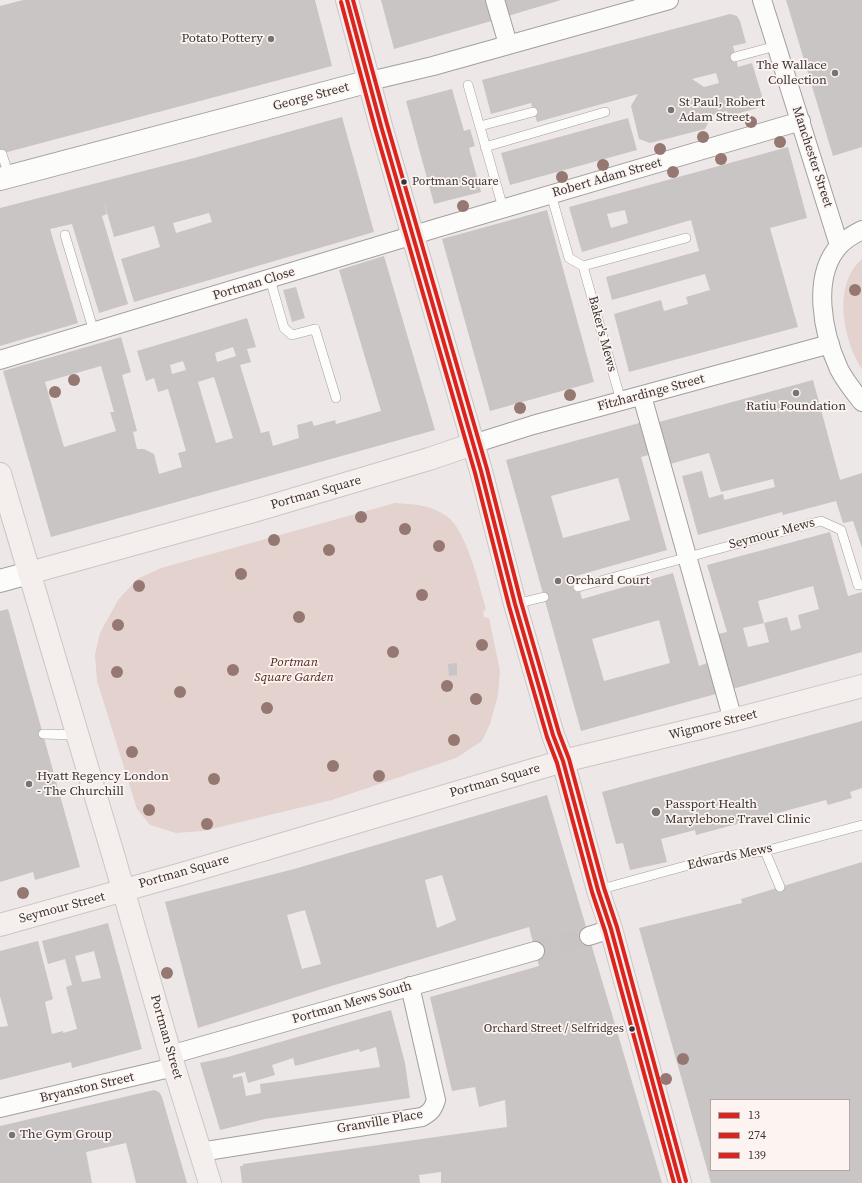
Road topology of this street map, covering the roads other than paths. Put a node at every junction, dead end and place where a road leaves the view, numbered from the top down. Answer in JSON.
{"nodes":[{"id":1,"x":347,"y":0,"type":"edge"},
{"id":2,"x":495,"y":0,"type":"edge"},
{"id":3,"x":669,"y":0,"type":"edge"},
{"id":4,"x":762,"y":0,"type":"edge"},
{"id":5,"x":508,"y":44,"type":"junction"},
{"id":6,"x":776,"y":46,"type":"junction"},
{"id":7,"x":736,"y":57,"type":"dead end"},
{"id":8,"x":370,"y":81,"type":"junction"},
{"id":9,"x":468,"y":85,"type":"dead end"},
{"id":10,"x":533,"y":112,"type":"dead end"},
{"id":11,"x":605,"y":112,"type":"dead end"},
{"id":12,"x":801,"y":121,"type":"junction"},
{"id":13,"x":480,"y":126,"type":"junction"},
{"id":14,"x":485,"y":147,"type":"junction"},
{"id":15,"x":2,"y":154,"type":"dead end"},
{"id":16,"x":5,"y":177,"type":"edge"},
{"id":17,"x":551,"y":194,"type":"junction"},
{"id":18,"x":503,"y":208,"type":"junction"},
{"id":19,"x":862,"y":230,"type":"edge"},
{"id":20,"x":65,"y":235,"type":"dead end"},
{"id":21,"x":414,"y":235,"type":"junction"},
{"id":22,"x":686,"y":238,"type":"dead end"},
{"id":23,"x":840,"y":245,"type":"junction"},
{"id":24,"x":584,"y":266,"type":"junction"},
{"id":25,"x":270,"y":279,"type":"junction"},
{"id":26,"x":94,"y":332,"type":"junction"},
{"id":27,"x":830,"y":344,"type":"junction"},
{"id":28,"x":0,"y":360,"type":"edge"},
{"id":29,"x":642,"y":396,"type":"junction"},
{"id":30,"x":336,"y":398,"type":"dead end"},
{"id":31,"x":621,"y":401,"type":"junction"},
{"id":32,"x":862,"y":402,"type":"edge"},
{"id":33,"x":473,"y":444,"type":"junction"},
{"id":34,"x":0,"y":474,"type":"edge"},
{"id":35,"x":679,"y":560,"type":"junction"},
{"id":36,"x":29,"y":573,"type":"junction"},
{"id":37,"x":0,"y":581,"type":"edge"},
{"id":38,"x":862,"y":584,"type":"edge"},
{"id":39,"x":578,"y":587,"type":"dead end"},
{"id":40,"x":544,"y":596,"type":"dead end"},
{"id":41,"x":515,"y":604,"type":"junction"},
{"id":42,"x":862,"y":686,"type":"edge"},
{"id":43,"x":732,"y":720,"type":"junction"},
{"id":44,"x":44,"y":734,"type":"dead end"},
{"id":45,"x":78,"y":735,"type":"junction"},
{"id":46,"x":562,"y":761,"type":"junction"},
{"id":47,"x":862,"y":825,"type":"edge"},
{"id":48,"x":765,"y":850,"type":"junction"},
{"id":49,"x":780,"y":887,"type":"dead end"},
{"id":50,"x":124,"y":890,"type":"junction"},
{"id":51,"x":598,"y":890,"type":"junction"},
{"id":52,"x":0,"y":925,"type":"edge"},
{"id":53,"x":610,"y":929,"type":"junction"},
{"id":54,"x":588,"y":936,"type":"tunnel mouth"},
{"id":55,"x":535,"y":951,"type":"tunnel mouth"},
{"id":56,"x":410,"y":986,"type":"junction"},
{"id":57,"x":172,"y":1061,"type":"junction"},
{"id":58,"x":0,"y":1108,"type":"edge"},
{"id":59,"x":200,"y":1152,"type":"junction"},
{"id":60,"x":210,"y":1183,"type":"edge"},
{"id":61,"x":680,"y":1183,"type":"edge"}],
"edges":[{"from":1,"to":8,"type":"main road"},
{"from":2,"to":5,"type":"street"},
{"from":3,"to":5,"type":"street","name":"George Street"},
{"from":4,"to":6,"type":"street","name":"Manchester Street"},
{"from":5,"to":8,"type":"street","name":"George Street"},
{"from":6,"to":7,"type":"lane"},
{"from":6,"to":12,"type":"street","name":"Manchester Street"},
{"from":8,"to":16,"type":"street","name":"George Street"},
{"from":8,"to":21,"type":"main road"},
{"from":9,"to":13,"type":"lane"},
{"from":10,"to":13,"type":"lane"},
{"from":11,"to":14,"type":"lane"},
{"from":12,"to":17,"type":"street","name":"Robert Adam Street"},
{"from":12,"to":23,"type":"street","name":"Manchester Street"},
{"from":13,"to":14,"type":"lane"},
{"from":14,"to":18,"type":"lane"},
{"from":15,"to":16,"type":"lane"},
{"from":17,"to":18,"type":"street","name":"Robert Adam Street"},
{"from":17,"to":24,"type":"lane"},
{"from":18,"to":21,"type":"street","name":"Robert Adam Street"},
{"from":19,"to":23,"type":"street"},
{"from":20,"to":26,"type":"lane"},
{"from":21,"to":25,"type":"street","name":"Portman Close"},
{"from":21,"to":33,"type":"main road"},
{"from":22,"to":24,"type":"lane"},
{"from":23,"to":27,"type":"street"},
{"from":24,"to":31,"type":"lane","name":"Baker's Mews"},
{"from":25,"to":26,"type":"street","name":"Portman Close"},
{"from":25,"to":30,"type":"lane"},
{"from":26,"to":28,"type":"street","name":"Portman Close"},
{"from":27,"to":29,"type":"street","name":"Fitzhardinge Street"},
{"from":27,"to":32,"type":"street"},
{"from":29,"to":31,"type":"street","name":"Fitzhardinge Street"},
{"from":29,"to":35,"type":"street"},
{"from":31,"to":33,"type":"street","name":"Fitzhardinge Street"},
{"from":33,"to":36,"type":"main road","name":"Portman Square"},
{"from":33,"to":41,"type":"main road"},
{"from":34,"to":36,"type":"main road"},
{"from":35,"to":38,"type":"lane","name":"Seymour Mews"},
{"from":35,"to":39,"type":"lane"},
{"from":35,"to":43,"type":"street"},
{"from":36,"to":37,"type":"street"},
{"from":36,"to":45,"type":"main road","name":"Portman Square"},
{"from":40,"to":41,"type":"lane"},
{"from":41,"to":46,"type":"main road"},
{"from":42,"to":43,"type":"main road","name":"Wigmore Street"},
{"from":43,"to":46,"type":"main road","name":"Wigmore Street"},
{"from":44,"to":45,"type":"lane"},
{"from":45,"to":50,"type":"main road","name":"Portman Square"},
{"from":46,"to":50,"type":"main road","name":"Portman Square"},
{"from":46,"to":51,"type":"main road"},
{"from":47,"to":48,"type":"lane","name":"Edwards Mews"},
{"from":48,"to":49,"type":"lane"},
{"from":48,"to":51,"type":"lane","name":"Edwards Mews"},
{"from":50,"to":52,"type":"main road","name":"Seymour Street"},
{"from":50,"to":57,"type":"main road","name":"Portman Street"},
{"from":51,"to":53,"type":"main road"},
{"from":53,"to":54,"type":"street"},
{"from":53,"to":61,"type":"main road"},
{"from":55,"to":56,"type":"street","name":"Portman Mews South"},
{"from":56,"to":57,"type":"street","name":"Portman Mews South"},
{"from":56,"to":59,"type":"street","name":"Granville Place"},
{"from":57,"to":58,"type":"street","name":"Bryanston Street"},
{"from":57,"to":59,"type":"main road","name":"Portman Street"},
{"from":59,"to":60,"type":"main road","name":"Portman Street"}]}
